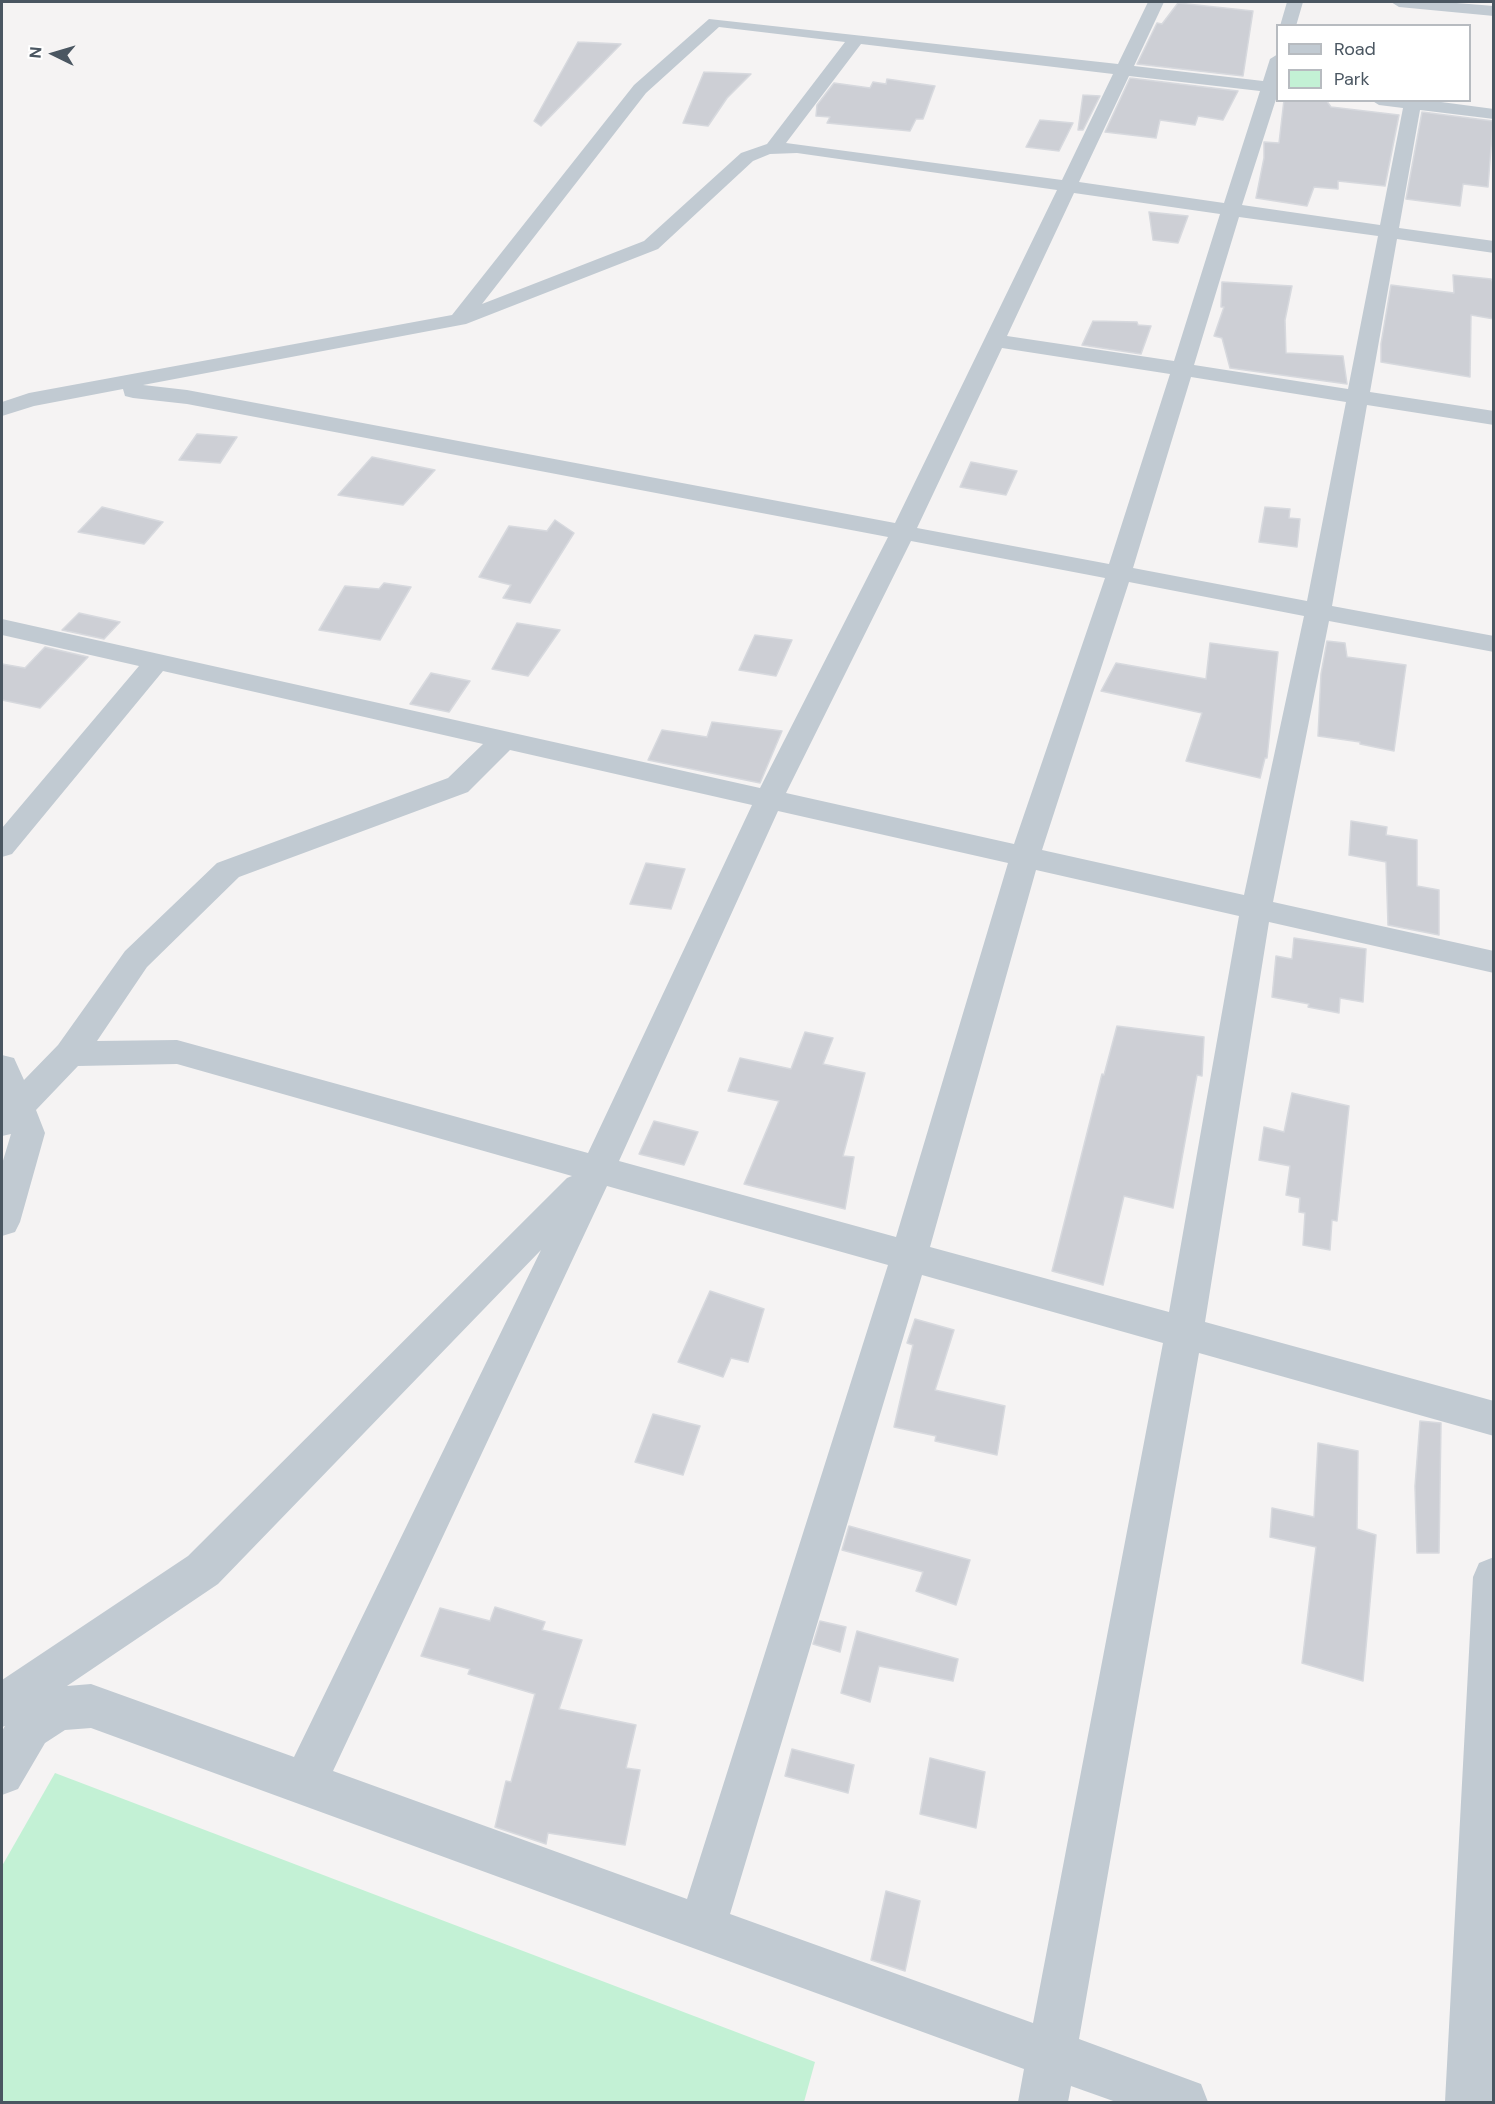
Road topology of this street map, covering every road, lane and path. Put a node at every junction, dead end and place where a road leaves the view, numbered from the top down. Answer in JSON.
{"nodes":[{"id":1,"x":1156,"y":2,"type":"edge"},
{"id":2,"x":1295,"y":2,"type":"edge"},
{"id":3,"x":1399,"y":2,"type":"edge"},
{"id":4,"x":1432,"y":3,"type":"edge"},
{"id":5,"x":728,"y":8,"type":"dead end"},
{"id":6,"x":1494,"y":11,"type":"edge"},
{"id":7,"x":715,"y":22,"type":"junction"},
{"id":8,"x":1289,"y":24,"type":"edge"},
{"id":9,"x":1428,"y":24,"type":"edge"},
{"id":10,"x":856,"y":38,"type":"junction"},
{"id":11,"x":1124,"y":70,"type":"junction"},
{"id":12,"x":1275,"y":78,"type":"edge"},
{"id":13,"x":1413,"y":102,"type":"edge"},
{"id":14,"x":1494,"y":114,"type":"edge"},
{"id":15,"x":773,"y":148,"type":"junction"},
{"id":16,"x":1068,"y":186,"type":"junction"},
{"id":17,"x":1231,"y":210,"type":"junction"},
{"id":18,"x":1388,"y":232,"type":"junction"},
{"id":19,"x":1494,"y":247,"type":"edge"},
{"id":20,"x":459,"y":320,"type":"junction"},
{"id":21,"x":994,"y":340,"type":"junction"},
{"id":22,"x":1182,"y":370,"type":"junction"},
{"id":23,"x":95,"y":388,"type":"junction"},
{"id":24,"x":1358,"y":397,"type":"junction"},
{"id":25,"x":2,"y":409,"type":"edge"},
{"id":26,"x":1494,"y":418,"type":"edge"},
{"id":27,"x":903,"y":532,"type":"junction"},
{"id":28,"x":1119,"y":573,"type":"junction"},
{"id":29,"x":1318,"y":610,"type":"junction"},
{"id":30,"x":2,"y":627,"type":"edge"},
{"id":31,"x":1494,"y":644,"type":"edge"},
{"id":32,"x":156,"y":662,"type":"junction"},
{"id":33,"x":504,"y":740,"type":"junction"},
{"id":34,"x":769,"y":799,"type":"junction"},
{"id":35,"x":2,"y":847,"type":"edge"},
{"id":36,"x":1025,"y":857,"type":"junction"},
{"id":37,"x":1256,"y":909,"type":"junction"},
{"id":38,"x":1494,"y":962,"type":"edge"},
{"id":39,"x":70,"y":1054,"type":"junction"},
{"id":40,"x":2,"y":1067,"type":"edge"},
{"id":41,"x":9,"y":1115,"type":"edge"},
{"id":42,"x":598,"y":1169,"type":"junction"},
{"id":43,"x":2,"y":1222,"type":"edge"},
{"id":44,"x":909,"y":1256,"type":"junction"},
{"id":45,"x":1184,"y":1333,"type":"junction"},
{"id":46,"x":1494,"y":1419,"type":"edge"},
{"id":47,"x":1494,"y":1577,"type":"edge"},
{"id":48,"x":2,"y":1705,"type":"edge"},
{"id":49,"x":2,"y":1773,"type":"edge"},
{"id":50,"x":305,"y":1782,"type":"junction"},
{"id":51,"x":702,"y":1928,"type":"junction"},
{"id":52,"x":1050,"y":2054,"type":"junction"},
{"id":53,"x":1043,"y":2103,"type":"edge"},
{"id":54,"x":1183,"y":2103,"type":"edge"},
{"id":55,"x":1470,"y":2103,"type":"edge"}],
"edges":[{"from":1,"to":11,"type":"street"},
{"from":2,"to":8,"type":"street"},
{"from":3,"to":4,"type":"street"},
{"from":4,"to":6,"type":"street"},
{"from":4,"to":9,"type":"street"},
{"from":5,"to":7,"type":"street"},
{"from":7,"to":10,"type":"street"},
{"from":7,"to":20,"type":"street"},
{"from":10,"to":11,"type":"street"},
{"from":10,"to":15,"type":"street"},
{"from":11,"to":12,"type":"street"},
{"from":11,"to":16,"type":"street"},
{"from":12,"to":17,"type":"street"},
{"from":13,"to":14,"type":"street"},
{"from":13,"to":18,"type":"street"},
{"from":15,"to":16,"type":"street"},
{"from":15,"to":20,"type":"street"},
{"from":16,"to":17,"type":"street"},
{"from":16,"to":21,"type":"street"},
{"from":17,"to":18,"type":"street"},
{"from":17,"to":22,"type":"street"},
{"from":18,"to":19,"type":"street"},
{"from":18,"to":24,"type":"street"},
{"from":20,"to":23,"type":"street"},
{"from":21,"to":22,"type":"street"},
{"from":21,"to":27,"type":"street"},
{"from":22,"to":24,"type":"street"},
{"from":22,"to":28,"type":"street"},
{"from":23,"to":25,"type":"street"},
{"from":23,"to":27,"type":"street"},
{"from":24,"to":26,"type":"street"},
{"from":24,"to":29,"type":"street"},
{"from":27,"to":28,"type":"street"},
{"from":27,"to":34,"type":"street"},
{"from":28,"to":29,"type":"street"},
{"from":28,"to":36,"type":"street"},
{"from":29,"to":31,"type":"street"},
{"from":29,"to":37,"type":"street"},
{"from":30,"to":32,"type":"street"},
{"from":32,"to":33,"type":"street"},
{"from":32,"to":35,"type":"street"},
{"from":33,"to":34,"type":"street"},
{"from":33,"to":39,"type":"street"},
{"from":34,"to":36,"type":"street"},
{"from":34,"to":42,"type":"street"},
{"from":36,"to":37,"type":"street"},
{"from":36,"to":44,"type":"street"},
{"from":37,"to":38,"type":"street"},
{"from":37,"to":45,"type":"street"},
{"from":39,"to":41,"type":"street"},
{"from":39,"to":42,"type":"street"},
{"from":40,"to":41,"type":"street"},
{"from":41,"to":43,"type":"street"},
{"from":42,"to":44,"type":"street"},
{"from":42,"to":48,"type":"street"},
{"from":42,"to":50,"type":"street"},
{"from":44,"to":45,"type":"street"},
{"from":44,"to":51,"type":"street"},
{"from":45,"to":46,"type":"street"},
{"from":45,"to":52,"type":"street"},
{"from":47,"to":55,"type":"street"},
{"from":49,"to":50,"type":"street"},
{"from":50,"to":51,"type":"street"},
{"from":51,"to":52,"type":"street"},
{"from":52,"to":53,"type":"street"},
{"from":52,"to":54,"type":"street"}]}
